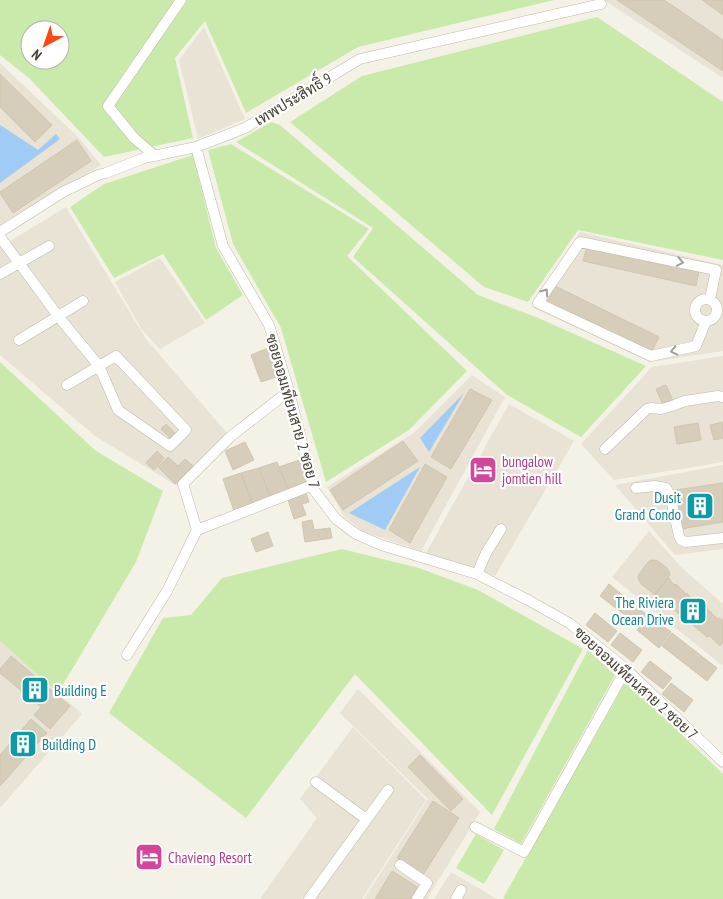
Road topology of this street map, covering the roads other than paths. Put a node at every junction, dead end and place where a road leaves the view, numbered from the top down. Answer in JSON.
{"nodes":[{"id":1,"x":181,"y":0,"type":"edge"},
{"id":2,"x":601,"y":4,"type":"dead end"},
{"id":3,"x":196,"y":147,"type":"junction"},
{"id":4,"x":155,"y":156,"type":"junction"},
{"id":5,"x":0,"y":232,"type":"edge"},
{"id":6,"x":0,"y":237,"type":"edge"},
{"id":7,"x":49,"y":246,"type":"dead end"},
{"id":8,"x":19,"y":264,"type":"junction"},
{"id":9,"x":0,"y":274,"type":"edge"},
{"id":10,"x":710,"y":299,"type":"junction"},
{"id":11,"x":83,"y":301,"type":"dead end"},
{"id":12,"x":717,"y":315,"type":"edge"},
{"id":13,"x":58,"y":316,"type":"junction"},
{"id":14,"x":19,"y":340,"type":"dead end"},
{"id":15,"x":99,"y":366,"type":"junction"},
{"id":16,"x":67,"y":385,"type":"dead end"},
{"id":17,"x":289,"y":391,"type":"junction"},
{"id":18,"x":723,"y":397,"type":"edge"},
{"id":19,"x":605,"y":449,"type":"dead end"},
{"id":20,"x":313,"y":485,"type":"junction"},
{"id":21,"x":636,"y":488,"type":"dead end"},
{"id":22,"x":501,"y":529,"type":"dead end"},
{"id":23,"x":197,"y":530,"type":"junction"},
{"id":24,"x":723,"y":538,"type":"edge"},
{"id":25,"x":477,"y":574,"type":"junction"},
{"id":26,"x":127,"y":654,"type":"dead end"},
{"id":27,"x":626,"y":669,"type":"junction"},
{"id":28,"x":723,"y":762,"type":"edge"},
{"id":29,"x":316,"y":782,"type":"dead end"},
{"id":30,"x":388,"y":790,"type":"dead end"},
{"id":31,"x":366,"y":819,"type":"junction"},
{"id":32,"x":475,"y":827,"type":"dead end"},
{"id":33,"x":400,"y":866,"type":"dead end"},
{"id":34,"x":308,"y":899,"type":"edge"},
{"id":35,"x":417,"y":899,"type":"edge"}],
"edges":[{"from":1,"to":4,"type":"street"},
{"from":2,"to":3,"type":"street","name":"เทพประสิทธิ์ 9"},
{"from":3,"to":4,"type":"street","name":"เทพประสิทธิ์ 9"},
{"from":3,"to":17,"type":"street","name":"ซอยจอมเทียนสาย 2 ซอย 7"},
{"from":4,"to":5,"type":"street","name":"เทพประสิทธิ์ 9"},
{"from":6,"to":8,"type":"street"},
{"from":7,"to":8,"type":"street"},
{"from":8,"to":9,"type":"street"},
{"from":8,"to":13,"type":"street"},
{"from":10,"to":12,"type":"street"},
{"from":10,"to":12,"type":"street"},
{"from":12,"to":10,"type":"street","one_way":true},
{"from":11,"to":13,"type":"street"},
{"from":13,"to":14,"type":"street"},
{"from":13,"to":15,"type":"street"},
{"from":15,"to":15,"type":"street"},
{"from":15,"to":16,"type":"street"},
{"from":17,"to":20,"type":"street","name":"ซอยจอมเทียนสาย 2 ซอย 7"},
{"from":17,"to":23,"type":"street"},
{"from":18,"to":19,"type":"street"},
{"from":20,"to":23,"type":"street"},
{"from":20,"to":25,"type":"street","name":"ซอยจอมเทียนสาย 2 ซอย 7"},
{"from":21,"to":24,"type":"street"},
{"from":22,"to":25,"type":"street"},
{"from":23,"to":26,"type":"street"},
{"from":25,"to":27,"type":"street","name":"ซอยจอมเทียนสาย 2 ซอย 7"},
{"from":27,"to":28,"type":"street","name":"ซอยจอมเทียนสาย 2 ซอย 7"},
{"from":27,"to":32,"type":"street"},
{"from":29,"to":31,"type":"street"},
{"from":30,"to":31,"type":"street"},
{"from":31,"to":34,"type":"street"},
{"from":33,"to":35,"type":"street"}]}
